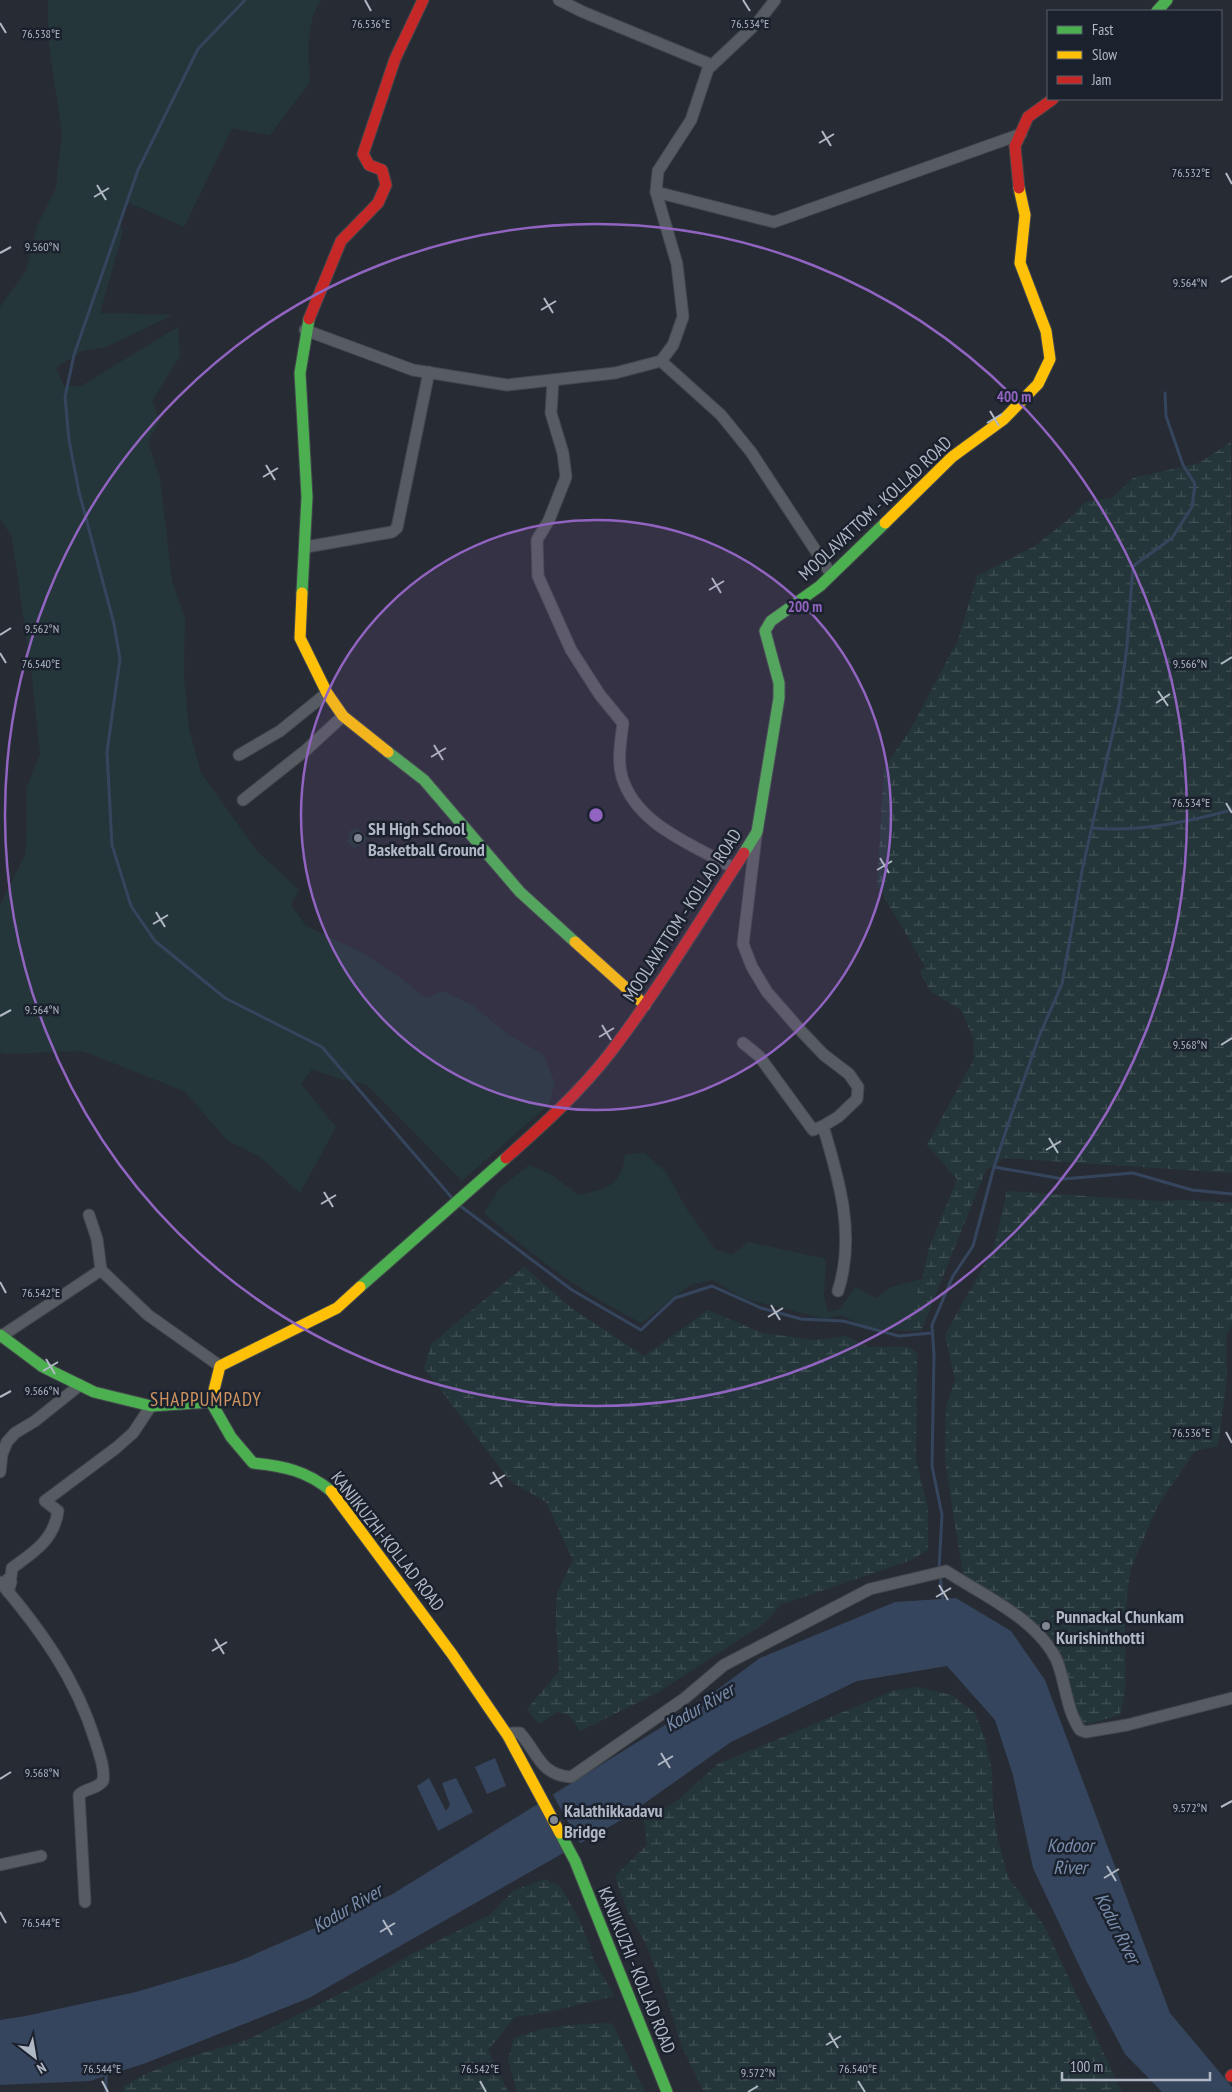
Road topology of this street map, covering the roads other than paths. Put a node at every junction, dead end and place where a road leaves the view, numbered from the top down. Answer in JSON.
{"nodes":[{"id":1,"x":423,"y":0,"type":"edge"},
{"id":2,"x":559,"y":0,"type":"edge"},
{"id":3,"x":775,"y":0,"type":"edge"},
{"id":4,"x":1167,"y":0,"type":"edge"},
{"id":5,"x":1158,"y":10,"type":"edge"},
{"id":6,"x":712,"y":65,"type":"junction"},
{"id":7,"x":1052,"y":100,"type":"edge"},
{"id":8,"x":1021,"y":134,"type":"junction"},
{"id":9,"x":656,"y":192,"type":"junction"},
{"id":10,"x":305,"y":330,"type":"junction"},
{"id":11,"x":661,"y":361,"type":"junction"},
{"id":12,"x":429,"y":372,"type":"junction"},
{"id":13,"x":553,"y":380,"type":"junction"},
{"id":14,"x":306,"y":547,"type":"junction"},
{"id":15,"x":831,"y":574,"type":"junction"},
{"id":16,"x":326,"y":693,"type":"junction"},
{"id":17,"x":343,"y":716,"type":"junction"},
{"id":18,"x":239,"y":755,"type":"dead end"},
{"id":19,"x":242,"y":800,"type":"dead end"},
{"id":20,"x":757,"y":832,"type":"junction"},
{"id":21,"x":733,"y":868,"type":"junction"},
{"id":22,"x":645,"y":1005,"type":"junction"},
{"id":23,"x":743,"y":1043,"type":"dead end"},
{"id":24,"x":823,"y":1126,"type":"junction"},
{"id":25,"x":89,"y":1215,"type":"dead end"},
{"id":26,"x":101,"y":1270,"type":"junction"},
{"id":27,"x":838,"y":1292,"type":"dead end"},
{"id":28,"x":0,"y":1336,"type":"edge"},
{"id":29,"x":220,"y":1366,"type":"junction"},
{"id":30,"x":80,"y":1385,"type":"junction"},
{"id":31,"x":211,"y":1402,"type":"junction"},
{"id":32,"x":152,"y":1406,"type":"junction"},
{"id":33,"x":0,"y":1472,"type":"edge"},
{"id":34,"x":0,"y":1582,"type":"edge"},
{"id":35,"x":8,"y":1592,"type":"junction"},
{"id":36,"x":1232,"y":1698,"type":"edge"},
{"id":37,"x":508,"y":1736,"type":"junction"},
{"id":38,"x":533,"y":1786,"type":"joint"},
{"id":39,"x":41,"y":1856,"type":"dead end"},
{"id":40,"x":0,"y":1865,"type":"edge"},
{"id":41,"x":85,"y":1902,"type":"dead end"},
{"id":42,"x":666,"y":2092,"type":"edge"}],
"edges":[{"from":1,"to":10,"type":"main road"},
{"from":2,"to":6,"type":"street"},
{"from":3,"to":6,"type":"street"},
{"from":4,"to":5,"type":"main road"},
{"from":6,"to":9,"type":"street"},
{"from":7,"to":8,"type":"main road","name":"MOOLAVATTOM - KOLLAD ROAD"},
{"from":8,"to":9,"type":"street"},
{"from":8,"to":15,"type":"main road","name":"MOOLAVATTOM - KOLLAD ROAD"},
{"from":9,"to":11,"type":"street"},
{"from":10,"to":12,"type":"street"},
{"from":10,"to":14,"type":"main road"},
{"from":11,"to":13,"type":"street"},
{"from":11,"to":15,"type":"street"},
{"from":12,"to":13,"type":"street"},
{"from":12,"to":14,"type":"street"},
{"from":13,"to":21,"type":"street"},
{"from":14,"to":16,"type":"main road"},
{"from":15,"to":20,"type":"main road","name":"MOOLAVATTOM - KOLLAD ROAD"},
{"from":16,"to":17,"type":"main road"},
{"from":16,"to":18,"type":"street"},
{"from":17,"to":19,"type":"street"},
{"from":17,"to":22,"type":"main road"},
{"from":20,"to":21,"type":"main road","name":"MOOLAVATTOM - KOLLAD ROAD"},
{"from":20,"to":24,"type":"street"},
{"from":21,"to":22,"type":"main road","name":"MOOLAVATTOM - KOLLAD ROAD"},
{"from":22,"to":29,"type":"main road","name":"MOOLAVATTOM - KOLLAD ROAD"},
{"from":23,"to":24,"type":"street"},
{"from":24,"to":27,"type":"street"},
{"from":25,"to":26,"type":"street"},
{"from":26,"to":28,"type":"street"},
{"from":26,"to":29,"type":"street"},
{"from":28,"to":30,"type":"main road"},
{"from":29,"to":31,"type":"main road"},
{"from":30,"to":32,"type":"main road"},
{"from":30,"to":33,"type":"street"},
{"from":31,"to":32,"type":"main road"},
{"from":31,"to":37,"type":"main road","name":"KANJIKUZHI-KOLLAD ROAD"},
{"from":32,"to":35,"type":"street"},
{"from":34,"to":35,"type":"street"},
{"from":35,"to":41,"type":"street"},
{"from":36,"to":37,"type":"street"},
{"from":37,"to":38,"type":"main road","name":"KANJIKUZHI-KOLLAD ROAD"},
{"from":38,"to":42,"type":"main road","name":"KANJIKUZHI - KOLLAD ROAD"},
{"from":39,"to":40,"type":"street"}]}
